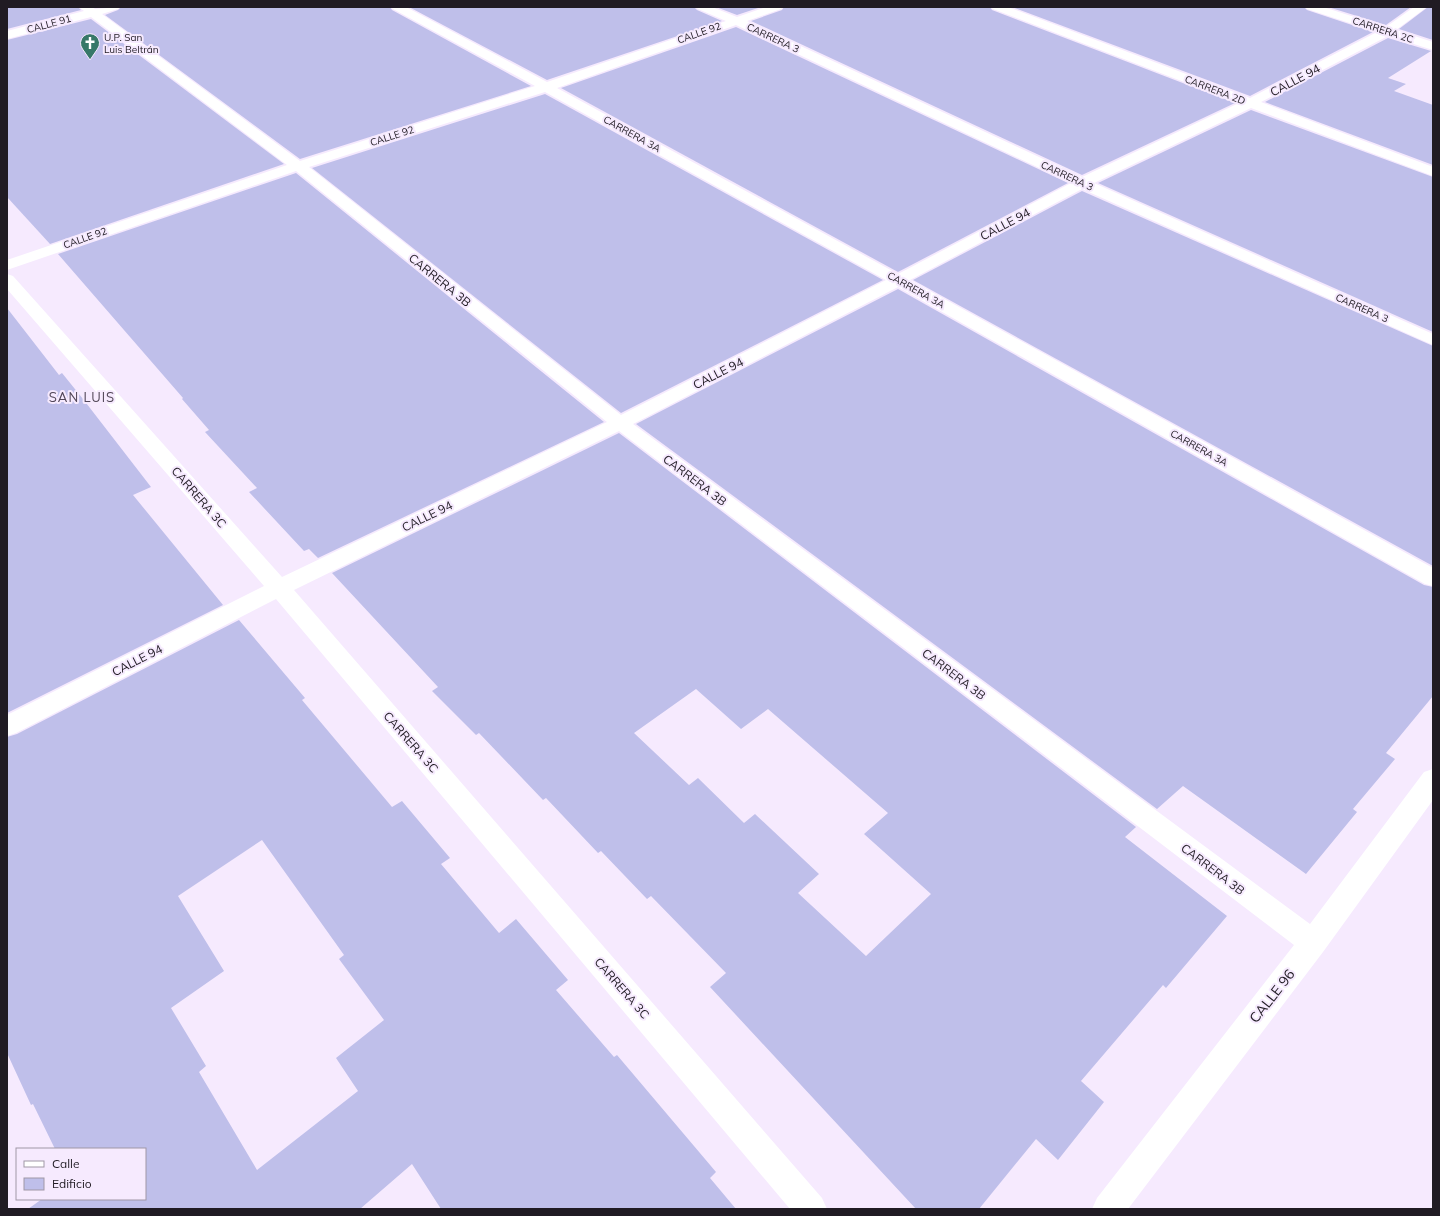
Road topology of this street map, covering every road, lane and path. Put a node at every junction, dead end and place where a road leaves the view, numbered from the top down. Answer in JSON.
{"nodes":[{"id":1,"x":114,"y":7,"type":"edge"},
{"id":2,"x":397,"y":7,"type":"edge"},
{"id":3,"x":702,"y":7,"type":"edge"},
{"id":4,"x":777,"y":7,"type":"edge"},
{"id":5,"x":997,"y":7,"type":"edge"},
{"id":6,"x":1311,"y":7,"type":"edge"},
{"id":7,"x":1421,"y":7,"type":"edge"},
{"id":8,"x":89,"y":10,"type":"edge"},
{"id":9,"x":735,"y":20,"type":"junction"},
{"id":10,"x":1388,"y":31,"type":"junction"},
{"id":11,"x":7,"y":35,"type":"edge"},
{"id":12,"x":1433,"y":46,"type":"edge"},
{"id":13,"x":546,"y":87,"type":"junction"},
{"id":14,"x":1250,"y":103,"type":"junction"},
{"id":15,"x":298,"y":166,"type":"junction"},
{"id":16,"x":1433,"y":172,"type":"edge"},
{"id":17,"x":1082,"y":183,"type":"junction"},
{"id":18,"x":7,"y":265,"type":"edge"},
{"id":19,"x":7,"y":279,"type":"edge"},
{"id":20,"x":899,"y":280,"type":"junction"},
{"id":21,"x":1433,"y":340,"type":"edge"},
{"id":22,"x":620,"y":423,"type":"junction"},
{"id":23,"x":1433,"y":578,"type":"edge"},
{"id":24,"x":279,"y":588,"type":"junction"},
{"id":25,"x":7,"y":726,"type":"edge"},
{"id":26,"x":1433,"y":780,"type":"edge"},
{"id":27,"x":1313,"y":943,"type":"junction"},
{"id":28,"x":811,"y":1209,"type":"edge"},
{"id":29,"x":1108,"y":1209,"type":"edge"}],
"edges":[{"from":1,"to":8,"type":"street","name":"CALLE 91"},
{"from":2,"to":13,"type":"street","name":"CARRERA 3A"},
{"from":3,"to":9,"type":"street","name":"CARRERA 3"},
{"from":4,"to":9,"type":"street","name":"CALLE 92"},
{"from":5,"to":14,"type":"street","name":"CARRERA 2D"},
{"from":6,"to":10,"type":"street","name":"CARRERA 2C"},
{"from":7,"to":10,"type":"street","name":"CALLE 94"},
{"from":8,"to":11,"type":"street","name":"CALLE 91"},
{"from":8,"to":15,"type":"street","name":"CARRERA 3B"},
{"from":9,"to":13,"type":"street","name":"CALLE 92"},
{"from":9,"to":17,"type":"street","name":"CARRERA 3"},
{"from":10,"to":12,"type":"street","name":"CARRERA 2C"},
{"from":10,"to":14,"type":"street","name":"CALLE 94"},
{"from":13,"to":15,"type":"street","name":"CALLE 92"},
{"from":13,"to":20,"type":"street","name":"CARRERA 3A"},
{"from":14,"to":16,"type":"street","name":"CARRERA 2D"},
{"from":14,"to":17,"type":"street","name":"CALLE 94"},
{"from":15,"to":18,"type":"street","name":"CALLE 92"},
{"from":15,"to":22,"type":"street","name":"CARRERA 3B"},
{"from":17,"to":20,"type":"street","name":"CALLE 94"},
{"from":17,"to":21,"type":"street","name":"CARRERA 3"},
{"from":19,"to":24,"type":"street","name":"CARRERA 3C"},
{"from":20,"to":22,"type":"street","name":"CALLE 94"},
{"from":20,"to":23,"type":"street","name":"CARRERA 3A"},
{"from":22,"to":24,"type":"street","name":"CALLE 94"},
{"from":22,"to":27,"type":"street","name":"CARRERA 3B"},
{"from":24,"to":25,"type":"street","name":"CALLE 94"},
{"from":24,"to":28,"type":"street","name":"CARRERA 3C"},
{"from":26,"to":27,"type":"street","name":"CALLE 96"},
{"from":27,"to":29,"type":"street","name":"CALLE 96"}]}
